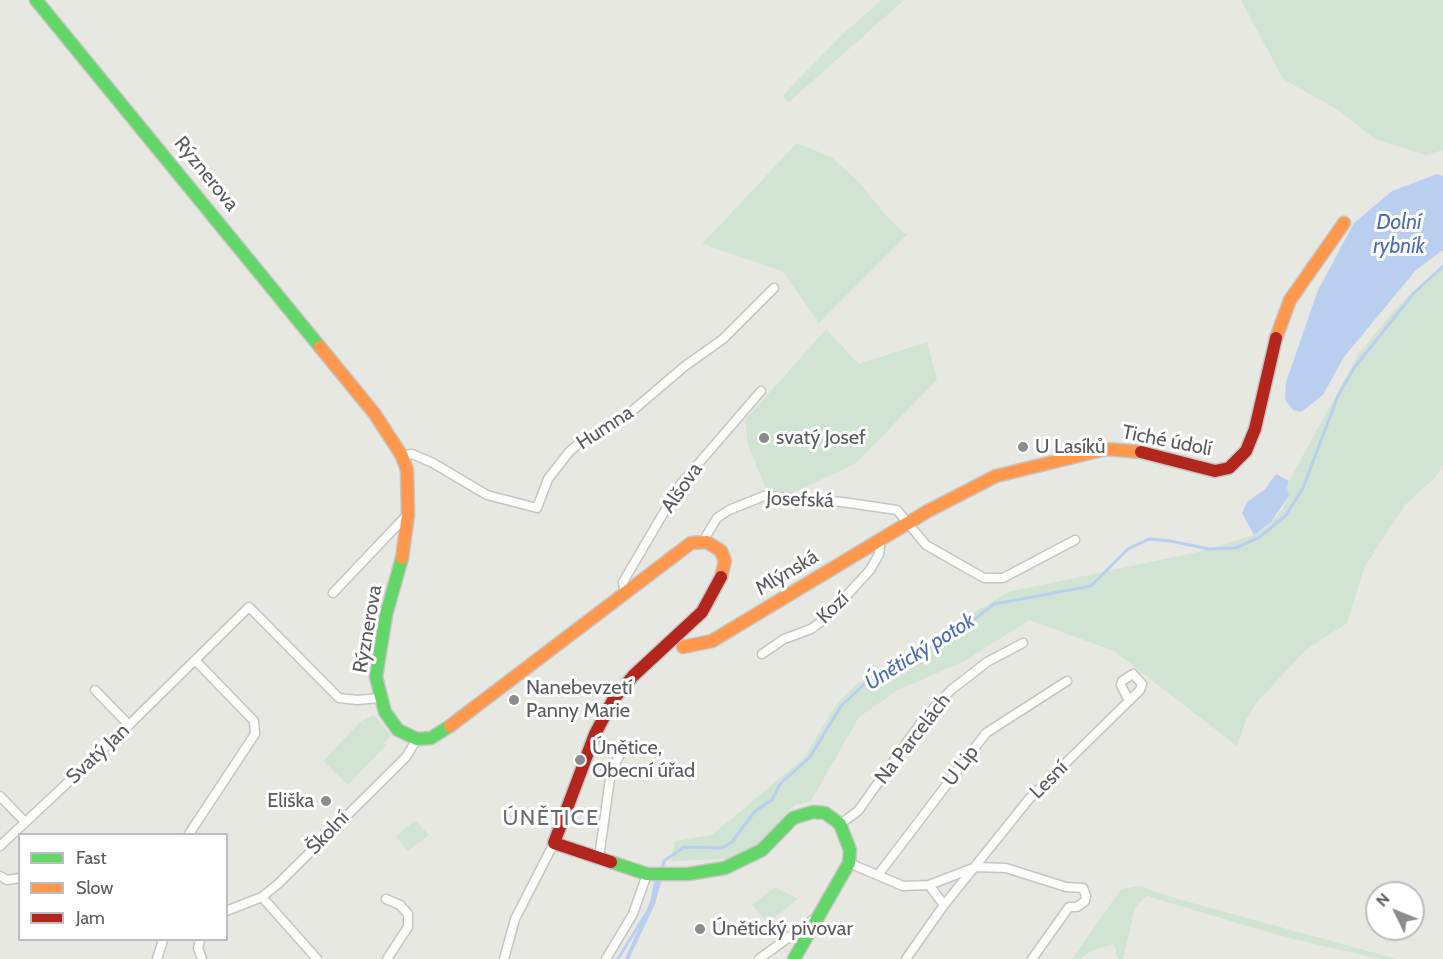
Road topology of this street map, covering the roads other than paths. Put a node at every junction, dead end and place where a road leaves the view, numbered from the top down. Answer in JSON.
{"nodes":[{"id":1,"x":36,"y":0,"type":"edge"},
{"id":2,"x":1344,"y":223,"type":"dead end"},
{"id":3,"x":774,"y":288,"type":"dead end"},
{"id":4,"x":761,"y":391,"type":"dead end"},
{"id":5,"x":402,"y":456,"type":"junction"},
{"id":6,"x":408,"y":515,"type":"junction"},
{"id":7,"x":908,"y":524,"type":"junction"},
{"id":8,"x":881,"y":539,"type":"junction"},
{"id":9,"x":1076,"y":540,"type":"dead end"},
{"id":10,"x":704,"y":541,"type":"junction"},
{"id":11,"x":333,"y":593,"type":"dead end"},
{"id":12,"x":625,"y":595,"type":"junction"},
{"id":13,"x":1023,"y":643,"type":"dead end"},
{"id":14,"x":683,"y":647,"type":"dead end"},
{"id":15,"x":762,"y":654,"type":"dead end"},
{"id":16,"x":195,"y":660,"type":"junction"},
{"id":17,"x":1067,"y":681,"type":"dead end"},
{"id":18,"x":95,"y":690,"type":"dead end"},
{"id":19,"x":381,"y":698,"type":"junction"},
{"id":20,"x":1129,"y":701,"type":"dead end"},
{"id":21,"x":129,"y":725,"type":"junction"},
{"id":22,"x":417,"y":739,"type":"junction"},
{"id":23,"x":623,"y":749,"type":"dead end"},
{"id":24,"x":0,"y":796,"type":"edge"},
{"id":25,"x":25,"y":822,"type":"junction"},
{"id":26,"x":840,"y":824,"type":"junction"},
{"id":27,"x":190,"y":833,"type":"edge"},
{"id":28,"x":554,"y":843,"type":"junction"},
{"id":29,"x":0,"y":846,"type":"edge"},
{"id":30,"x":599,"y":858,"type":"junction"},
{"id":31,"x":849,"y":863,"type":"junction"},
{"id":32,"x":976,"y":867,"type":"junction"},
{"id":33,"x":647,"y":874,"type":"junction"},
{"id":34,"x":878,"y":875,"type":"junction"},
{"id":35,"x":0,"y":876,"type":"edge"},
{"id":36,"x":18,"y":878,"type":"edge"},
{"id":37,"x":929,"y":885,"type":"junction"},
{"id":38,"x":1066,"y":887,"type":"junction"},
{"id":39,"x":262,"y":897,"type":"junction"},
{"id":40,"x":386,"y":899,"type":"dead end"},
{"id":41,"x":944,"y":905,"type":"junction"},
{"id":42,"x":1069,"y":907,"type":"junction"},
{"id":43,"x":228,"y":910,"type":"edge"},
{"id":44,"x":819,"y":915,"type":"junction"},
{"id":45,"x":162,"y":941,"type":"edge"},
{"id":46,"x":200,"y":941,"type":"edge"},
{"id":47,"x":157,"y":959,"type":"edge"},
{"id":48,"x":202,"y":959,"type":"edge"},
{"id":49,"x":317,"y":959,"type":"edge"},
{"id":50,"x":387,"y":959,"type":"edge"},
{"id":51,"x":504,"y":959,"type":"edge"},
{"id":52,"x":606,"y":959,"type":"edge"},
{"id":53,"x":759,"y":959,"type":"edge"},
{"id":54,"x":794,"y":959,"type":"edge"},
{"id":55,"x":906,"y":959,"type":"edge"},
{"id":56,"x":1032,"y":959,"type":"edge"}],
"edges":[{"from":1,"to":5,"type":"street","name":"Rýznerova"},
{"from":2,"to":7,"type":"street","name":"Tiché údolí"},
{"from":3,"to":5,"type":"street","name":"Humna"},
{"from":4,"to":12,"type":"street","name":"Alšova"},
{"from":5,"to":6,"type":"street","name":"Rýznerova"},
{"from":6,"to":11,"type":"street"},
{"from":6,"to":19,"type":"street","name":"Rýznerova"},
{"from":7,"to":8,"type":"street","name":"Mlýnská"},
{"from":7,"to":9,"type":"street","name":"Josefská"},
{"from":7,"to":10,"type":"street","name":"Josefská"},
{"from":8,"to":14,"type":"street","name":"Mlýnská"},
{"from":8,"to":15,"type":"street","name":"Kozí"},
{"from":10,"to":12,"type":"street"},
{"from":10,"to":28,"type":"street"},
{"from":12,"to":22,"type":"street"},
{"from":13,"to":26,"type":"street","name":"Na Parcelách"},
{"from":16,"to":19,"type":"street","name":"Svatý Jan"},
{"from":16,"to":21,"type":"street","name":"Svatý Jan"},
{"from":16,"to":27,"type":"street"},
{"from":17,"to":34,"type":"street","name":"U Lip"},
{"from":18,"to":21,"type":"street"},
{"from":19,"to":22,"type":"street","name":"Rýznerova"},
{"from":20,"to":32,"type":"street","name":"Lesní"},
{"from":21,"to":25,"type":"street","name":"Svatý Jan"},
{"from":22,"to":39,"type":"street","name":"Školní"},
{"from":23,"to":30,"type":"street"},
{"from":24,"to":25,"type":"street"},
{"from":25,"to":29,"type":"street","name":"Svatý Jan"},
{"from":26,"to":31,"type":"street"},
{"from":26,"to":33,"type":"street"},
{"from":28,"to":30,"type":"street"},
{"from":28,"to":51,"type":"street"},
{"from":30,"to":33,"type":"street"},
{"from":31,"to":34,"type":"street"},
{"from":31,"to":44,"type":"street"},
{"from":32,"to":37,"type":"street"},
{"from":32,"to":38,"type":"street"},
{"from":32,"to":41,"type":"street","name":"Lesní"},
{"from":33,"to":52,"type":"street"},
{"from":34,"to":37,"type":"street"},
{"from":35,"to":36,"type":"street"},
{"from":37,"to":41,"type":"street"},
{"from":38,"to":42,"type":"street"},
{"from":38,"to":42,"type":"street"},
{"from":39,"to":43,"type":"street","name":"Školní"},
{"from":39,"to":49,"type":"street"},
{"from":40,"to":50,"type":"street"},
{"from":41,"to":55,"type":"street","name":"Lesní"},
{"from":42,"to":56,"type":"street"},
{"from":44,"to":53,"type":"street"},
{"from":44,"to":54,"type":"street"},
{"from":45,"to":47,"type":"street"},
{"from":46,"to":48,"type":"street"}]}
